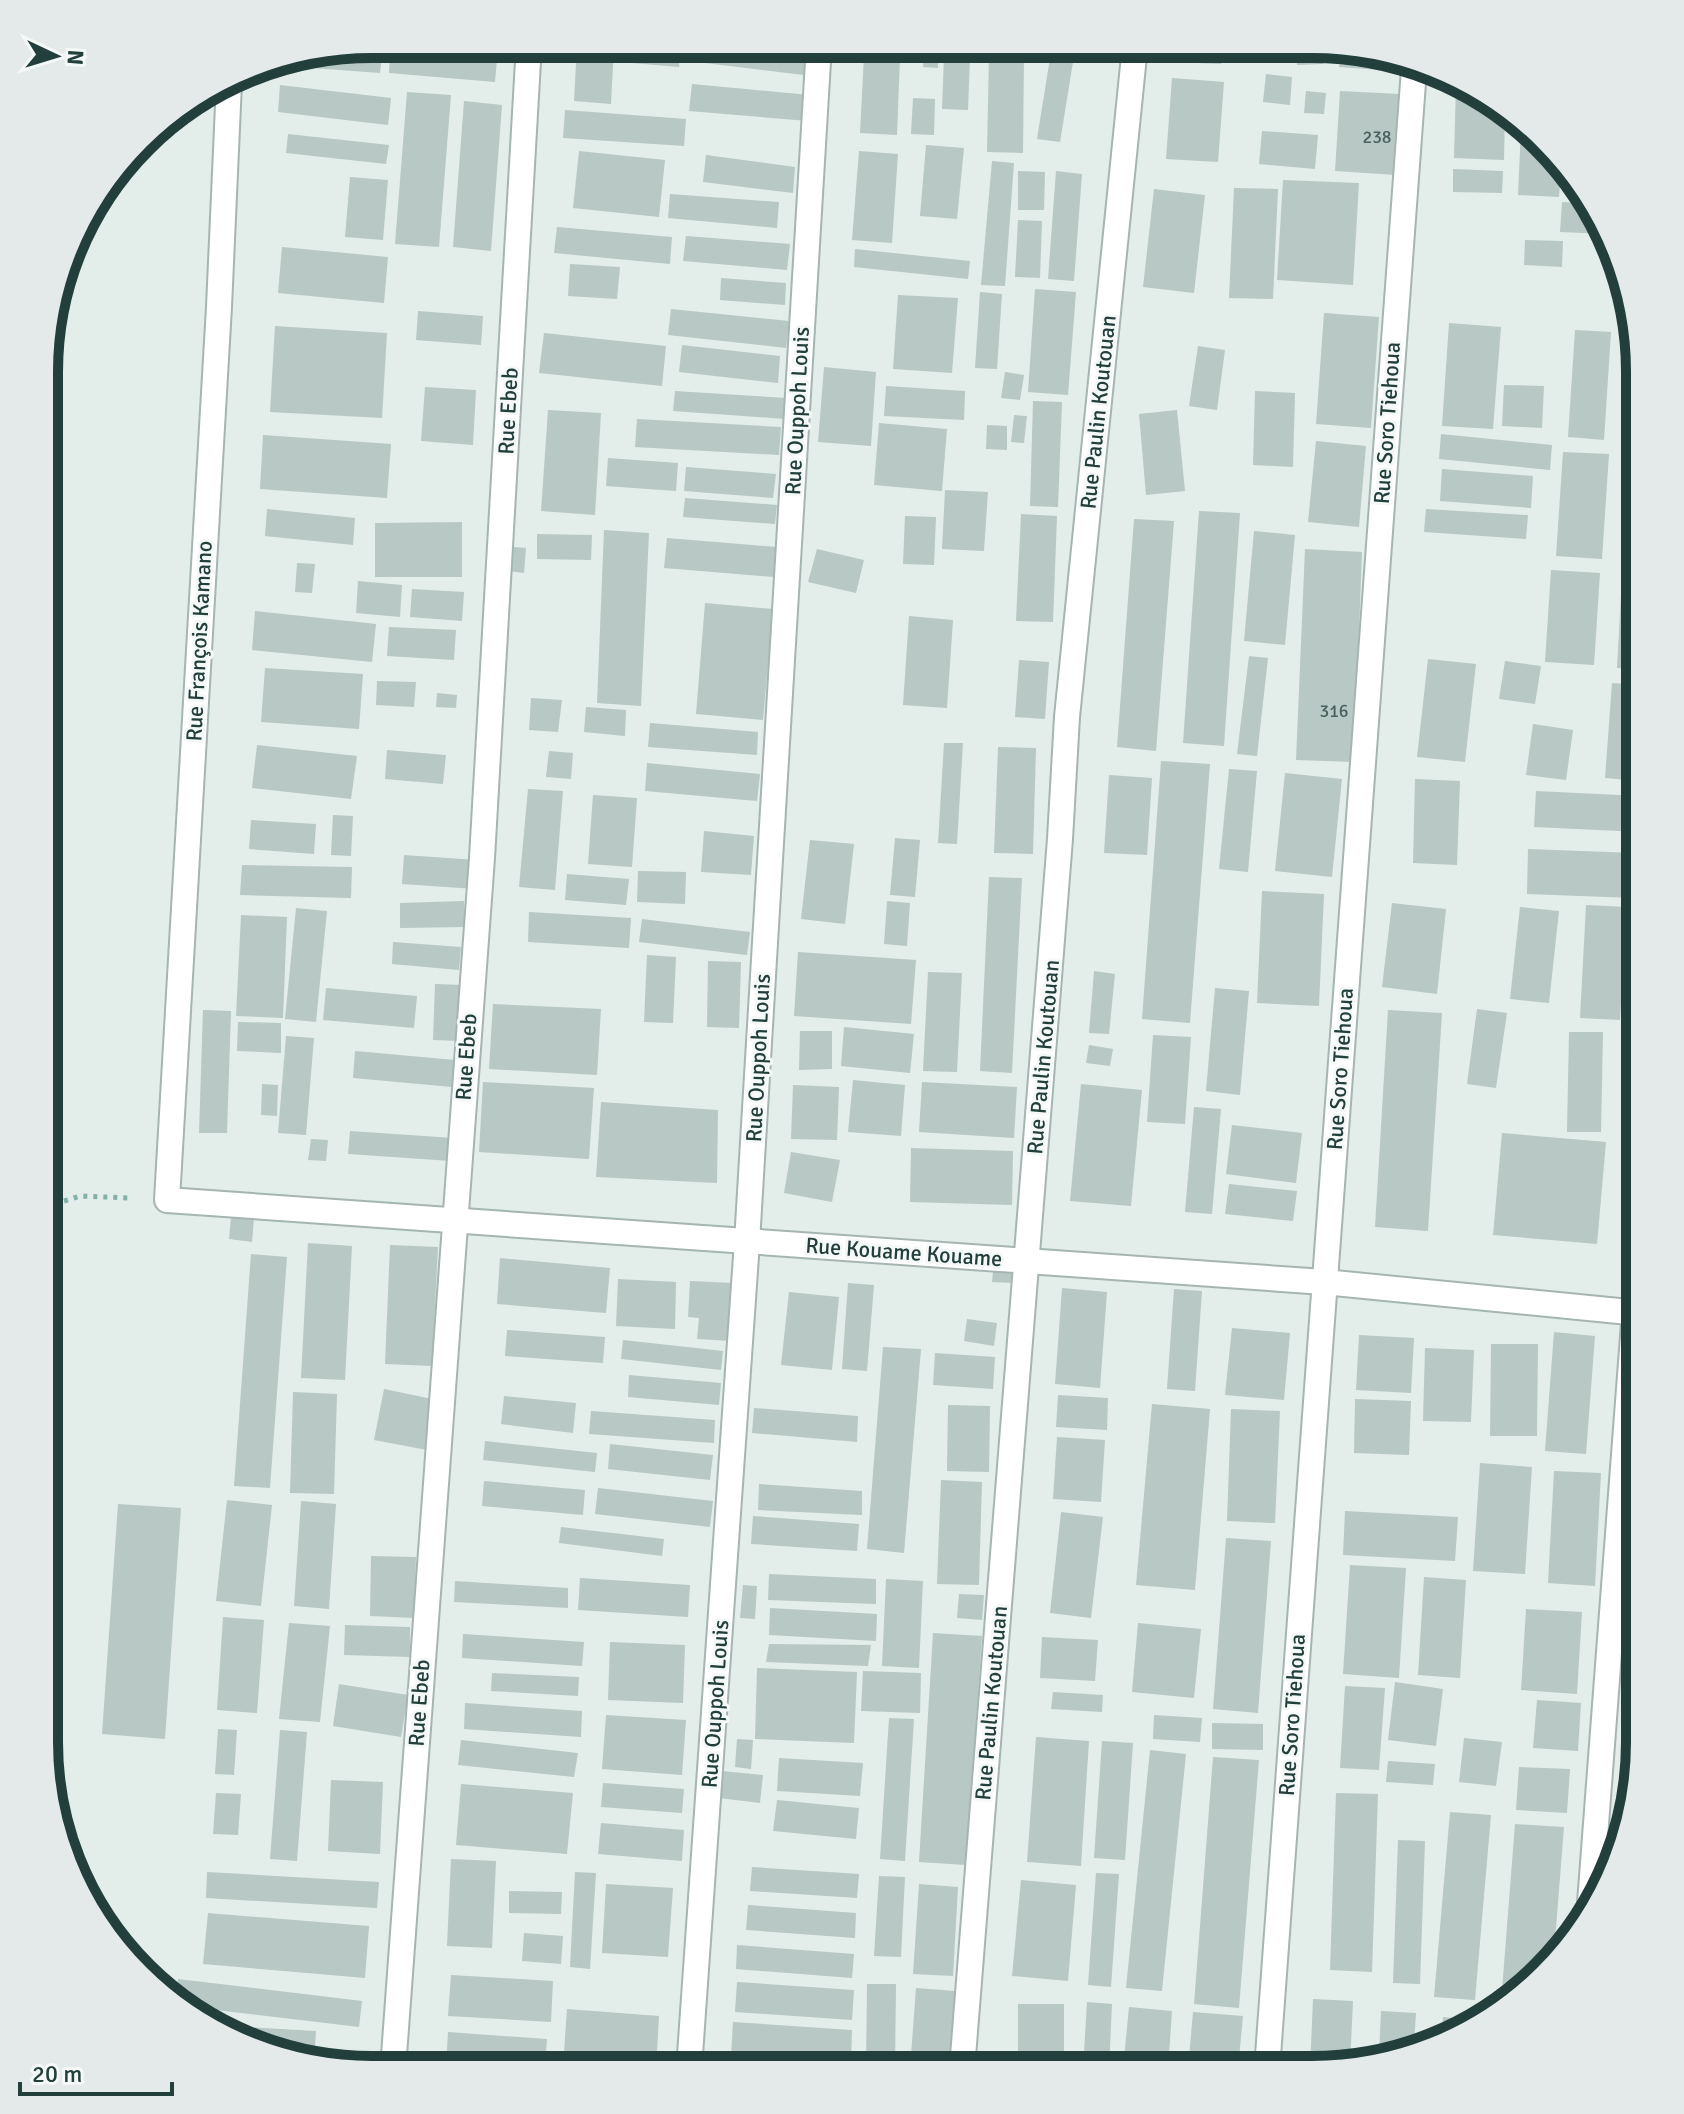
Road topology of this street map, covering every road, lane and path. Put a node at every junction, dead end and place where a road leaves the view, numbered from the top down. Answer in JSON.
{"nodes":[{"id":1,"x":528,"y":58,"type":"edge"},
{"id":2,"x":818,"y":58,"type":"edge"},
{"id":3,"x":1134,"y":58,"type":"edge"},
{"id":4,"x":1414,"y":75,"type":"edge"},
{"id":5,"x":229,"y":92,"type":"edge"},
{"id":6,"x":167,"y":1200,"type":"junction"},
{"id":7,"x":58,"y":1203,"type":"edge"},
{"id":8,"x":454,"y":1220,"type":"junction"},
{"id":9,"x":747,"y":1242,"type":"junction"},
{"id":10,"x":1026,"y":1261,"type":"junction"},
{"id":11,"x":1324,"y":1282,"type":"junction"},
{"id":12,"x":1626,"y":1312,"type":"edge"},
{"id":13,"x":1626,"y":1451,"type":"edge"},
{"id":14,"x":1591,"y":1886,"type":"edge"},
{"id":15,"x":394,"y":2056,"type":"edge"},
{"id":16,"x":690,"y":2056,"type":"edge"},
{"id":17,"x":963,"y":2056,"type":"edge"},
{"id":18,"x":1268,"y":2056,"type":"edge"}],
"edges":[{"from":1,"to":8,"type":"street","name":"Rue Ebeb"},
{"from":2,"to":9,"type":"street","name":"Rue Ouppoh Louis"},
{"from":3,"to":10,"type":"street","name":"Rue Paulin Koutouan"},
{"from":4,"to":11,"type":"street","name":"Rue Soro Tiehoua"},
{"from":5,"to":6,"type":"street","name":"Rue François Kamano"},
{"from":6,"to":7,"type":"path"},
{"from":6,"to":8,"type":"street","name":"Rue Kouame Kouame"},
{"from":8,"to":9,"type":"street","name":"Rue Kouame Kouame"},
{"from":8,"to":15,"type":"street","name":"Rue Ebeb"},
{"from":9,"to":10,"type":"street","name":"Rue Kouame Kouame"},
{"from":9,"to":16,"type":"street","name":"Rue Ouppoh Louis"},
{"from":10,"to":11,"type":"street","name":"Rue Kouame Kouame"},
{"from":10,"to":17,"type":"street","name":"Rue Paulin Koutouan"},
{"from":11,"to":12,"type":"street","name":"Rue Kouame Kouame"},
{"from":11,"to":18,"type":"street","name":"Rue Soro Tiehoua"},
{"from":13,"to":14,"type":"street"}]}
